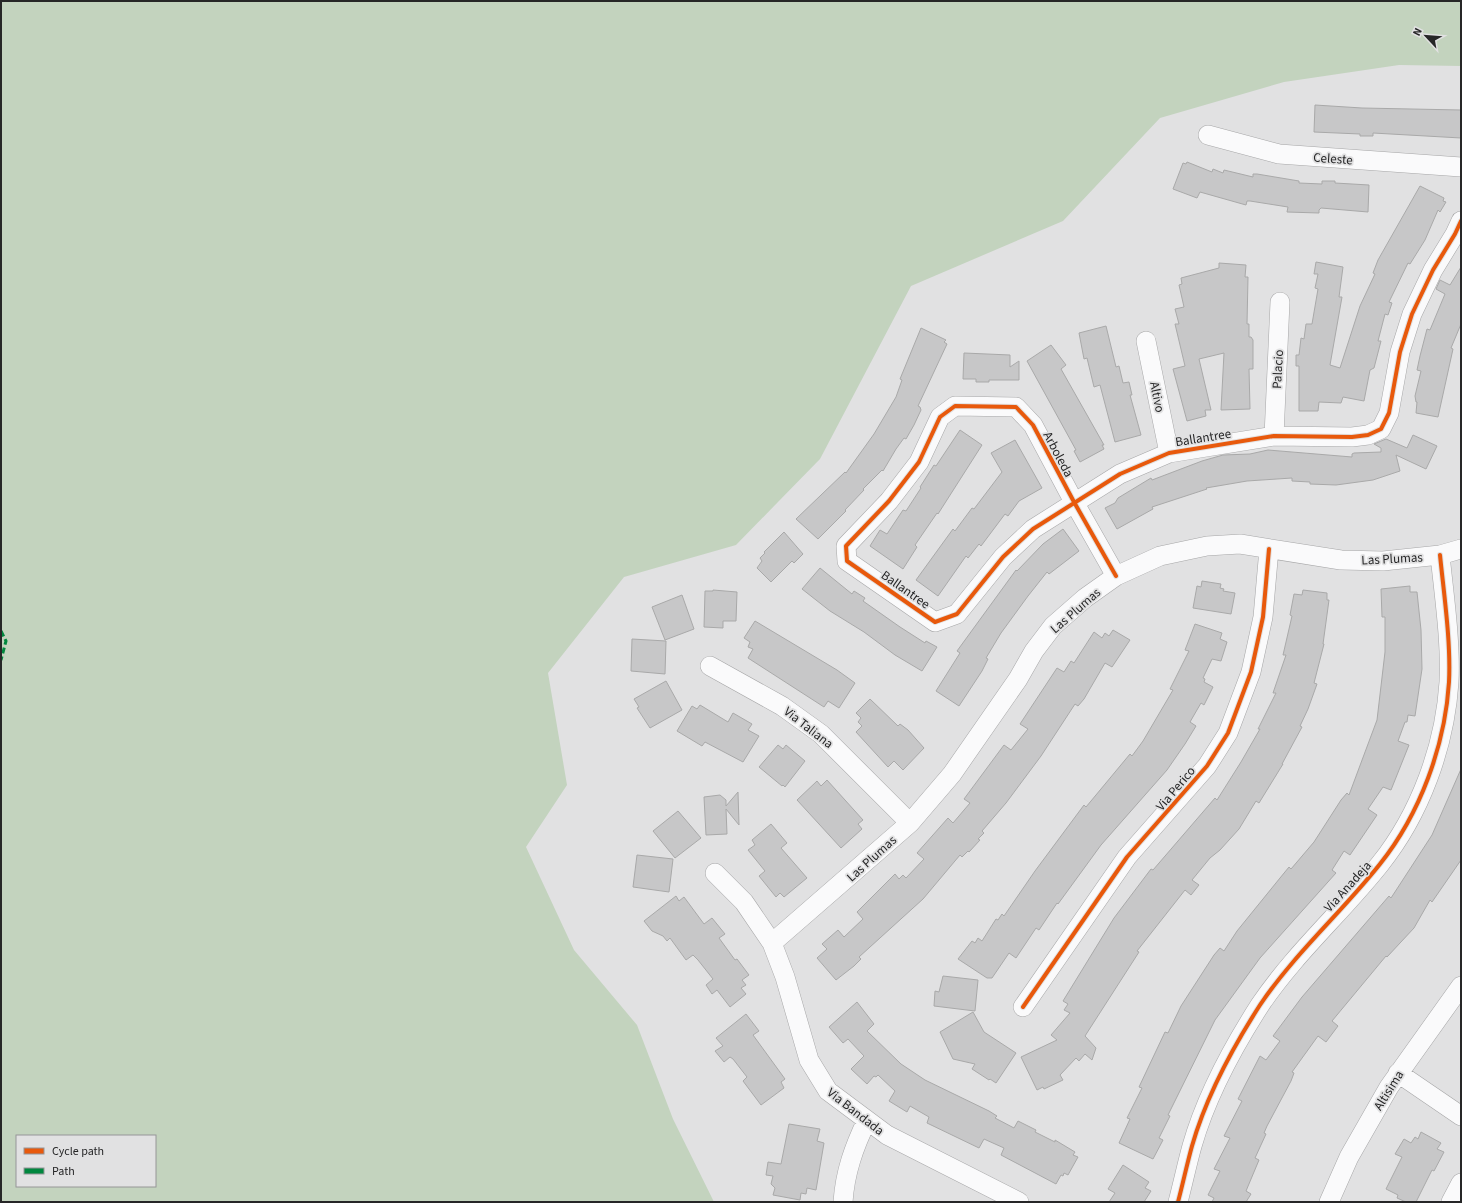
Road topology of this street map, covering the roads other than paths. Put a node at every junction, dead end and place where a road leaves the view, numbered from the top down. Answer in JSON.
{"nodes":[{"id":1,"x":1208,"y":135,"type":"dead end"},
{"id":2,"x":1461,"y":167,"type":"edge"},
{"id":3,"x":1461,"y":221,"type":"edge"},
{"id":4,"x":1280,"y":302,"type":"dead end"},
{"id":5,"x":1146,"y":341,"type":"dead end"},
{"id":6,"x":1274,"y":436,"type":"junction"},
{"id":7,"x":1170,"y":453,"type":"junction"},
{"id":8,"x":1074,"y":502,"type":"junction"},
{"id":9,"x":846,"y":546,"type":"joint"},
{"id":10,"x":1268,"y":549,"type":"junction"},
{"id":11,"x":1461,"y":549,"type":"edge"},
{"id":12,"x":1440,"y":555,"type":"junction"},
{"id":13,"x":1116,"y":576,"type":"junction"},
{"id":14,"x":710,"y":666,"type":"dead end"},
{"id":15,"x":910,"y":823,"type":"junction"},
{"id":16,"x":715,"y":873,"type":"dead end"},
{"id":17,"x":772,"y":943,"type":"junction"},
{"id":18,"x":1461,"y":986,"type":"edge"},
{"id":19,"x":1023,"y":1007,"type":"dead end"},
{"id":20,"x":1398,"y":1073,"type":"junction"},
{"id":21,"x":1461,"y":1116,"type":"edge"},
{"id":22,"x":867,"y":1120,"type":"junction"},
{"id":23,"x":1461,"y":1183,"type":"edge"},
{"id":24,"x":843,"y":1202,"type":"edge"},
{"id":25,"x":1020,"y":1202,"type":"edge"},
{"id":26,"x":1178,"y":1202,"type":"edge"},
{"id":27,"x":1329,"y":1202,"type":"edge"},
{"id":28,"x":1452,"y":1202,"type":"edge"}],
"edges":[{"from":1,"to":2,"type":"street","name":"Celeste"},
{"from":3,"to":6,"type":"street","name":"Ballantree"},
{"from":4,"to":6,"type":"street","name":"Palacio"},
{"from":5,"to":7,"type":"street","name":"Altivo"},
{"from":6,"to":7,"type":"street","name":"Ballantree"},
{"from":7,"to":8,"type":"street","name":"Ballantree"},
{"from":8,"to":9,"type":"street","name":"Ballantree"},
{"from":8,"to":9,"type":"street","name":"Arboleda"},
{"from":8,"to":13,"type":"street","name":"Arboleda"},
{"from":10,"to":12,"type":"street","name":"Las Plumas"},
{"from":10,"to":13,"type":"street","name":"Las Plumas"},
{"from":10,"to":19,"type":"street","name":"Via Perico"},
{"from":11,"to":12,"type":"street","name":"Las Plumas"},
{"from":12,"to":26,"type":"street","name":"Via Anadeja"},
{"from":13,"to":15,"type":"street","name":"Las Plumas"},
{"from":14,"to":15,"type":"street","name":"Via Taliana"},
{"from":15,"to":17,"type":"street","name":"Las Plumas"},
{"from":16,"to":17,"type":"street","name":"Via Bandada"},
{"from":17,"to":22,"type":"street","name":"Via Bandada"},
{"from":18,"to":20,"type":"street","name":"Altisima"},
{"from":20,"to":21,"type":"street"},
{"from":20,"to":27,"type":"street","name":"Altisima"},
{"from":22,"to":24,"type":"street"},
{"from":22,"to":25,"type":"street","name":"Via Bandada"},
{"from":23,"to":28,"type":"street"}]}
